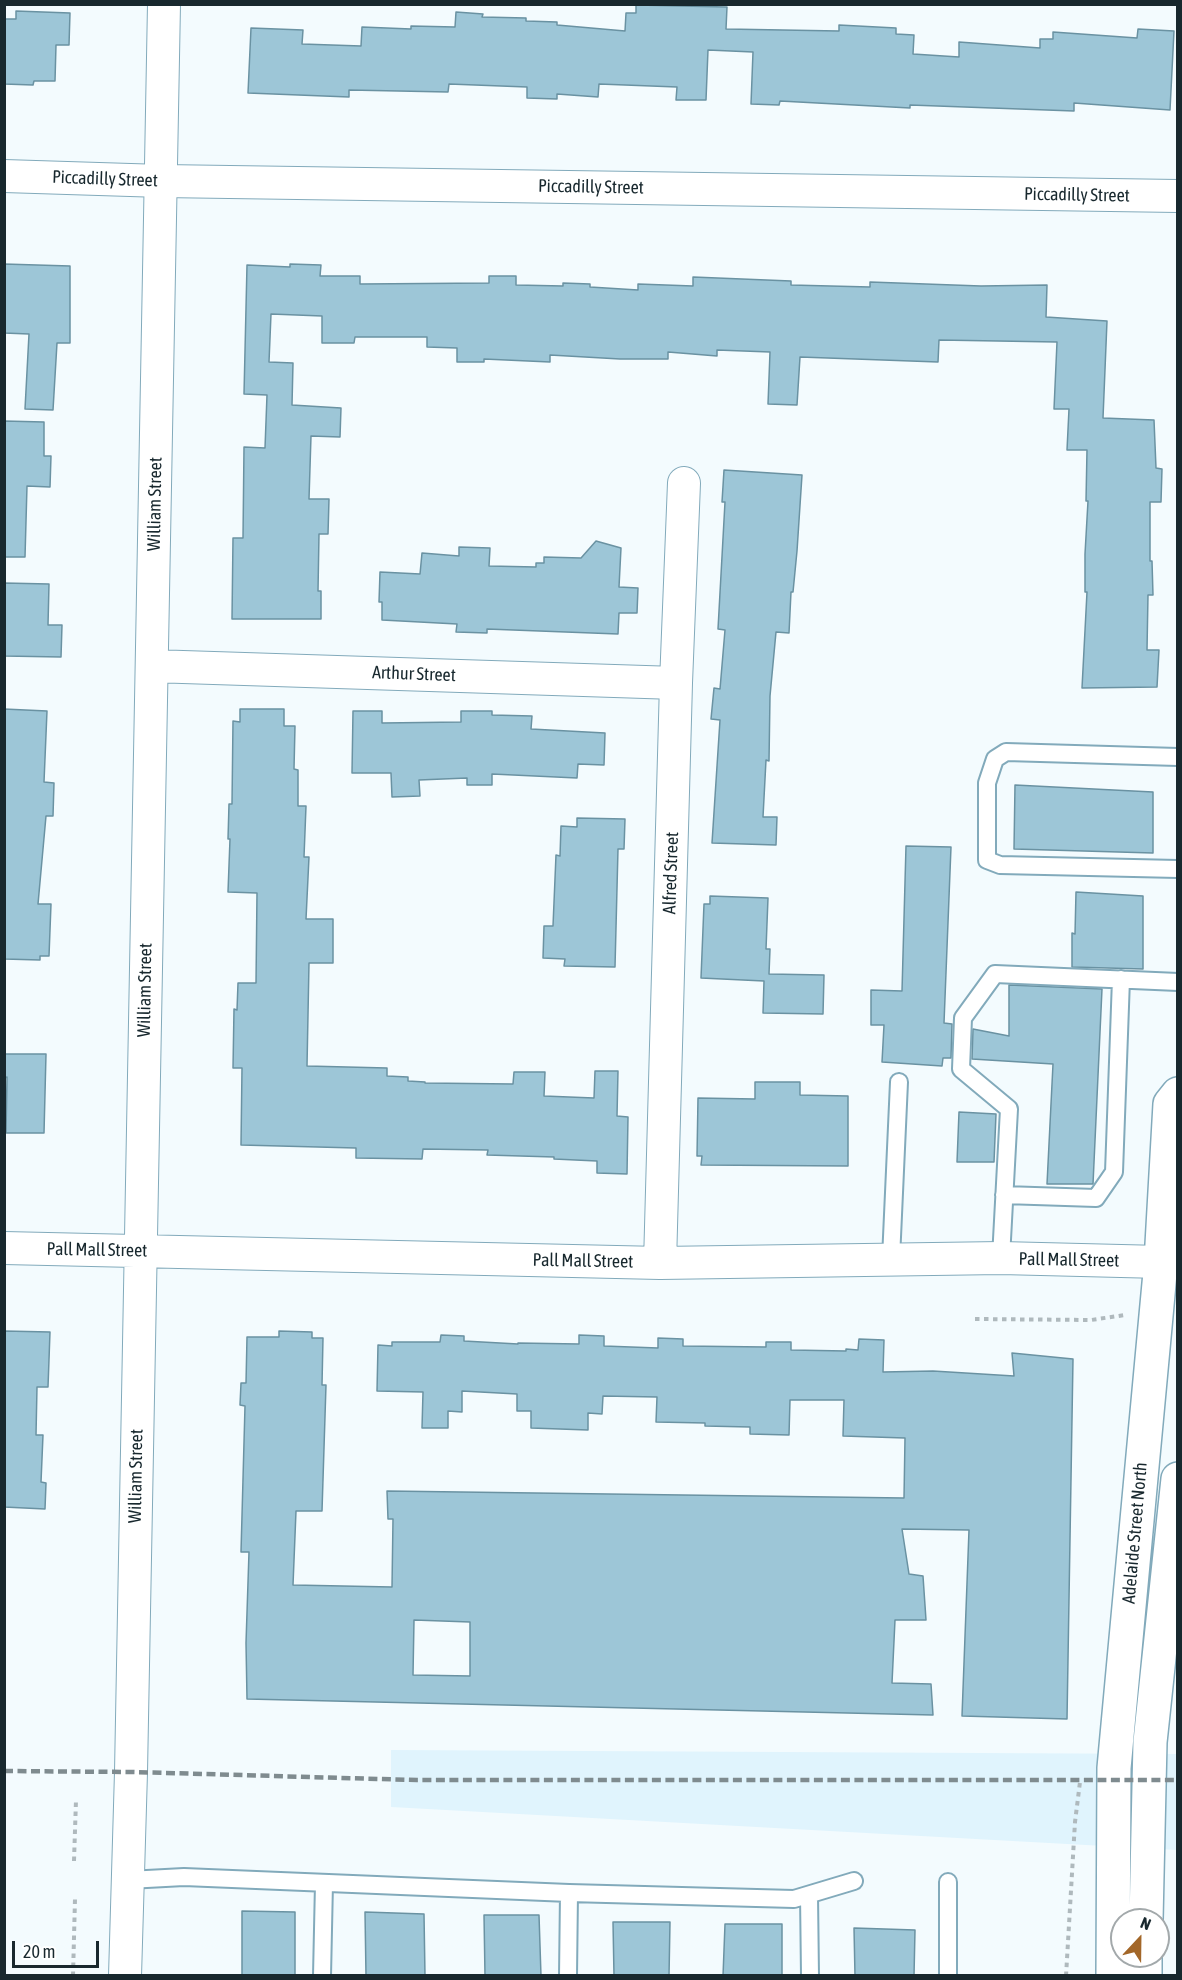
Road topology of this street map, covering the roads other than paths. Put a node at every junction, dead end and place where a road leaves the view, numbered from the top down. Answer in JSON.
{"nodes":[{"id":1,"x":164,"y":4,"type":"edge"},
{"id":2,"x":4,"y":176,"type":"edge"},
{"id":3,"x":162,"y":181,"type":"junction"},
{"id":4,"x":1178,"y":196,"type":"edge"},
{"id":5,"x":684,"y":483,"type":"dead end"},
{"id":6,"x":152,"y":666,"type":"junction"},
{"id":7,"x":676,"y":683,"type":"junction"},
{"id":8,"x":1178,"y":757,"type":"edge"},
{"id":9,"x":1178,"y":869,"type":"edge"},
{"id":10,"x":1122,"y":979,"type":"junction"},
{"id":11,"x":1178,"y":982,"type":"edge"},
{"id":12,"x":899,"y":1082,"type":"dead end"},
{"id":13,"x":1178,"y":1094,"type":"edge"},
{"id":14,"x":1004,"y":1195,"type":"junction"},
{"id":15,"x":4,"y":1248,"type":"edge"},
{"id":16,"x":139,"y":1251,"type":"junction"},
{"id":17,"x":1001,"y":1258,"type":"junction"},
{"id":18,"x":891,"y":1259,"type":"junction"},
{"id":19,"x":1161,"y":1262,"type":"junction"},
{"id":20,"x":660,"y":1263,"type":"junction"},
{"id":21,"x":1178,"y":1479,"type":"edge"},
{"id":22,"x":128,"y":1880,"type":"junction"},
{"id":23,"x":854,"y":1881,"type":"dead end"},
{"id":24,"x":948,"y":1882,"type":"dead end"},
{"id":25,"x":324,"y":1883,"type":"junction"},
{"id":26,"x":569,"y":1893,"type":"junction"},
{"id":27,"x":809,"y":1894,"type":"junction"},
{"id":28,"x":1146,"y":1908,"type":"edge"},
{"id":29,"x":125,"y":1976,"type":"edge"},
{"id":30,"x":322,"y":1976,"type":"edge"},
{"id":31,"x":568,"y":1976,"type":"edge"},
{"id":32,"x":810,"y":1976,"type":"edge"},
{"id":33,"x":948,"y":1976,"type":"edge"},
{"id":34,"x":1113,"y":1976,"type":"edge"}],
"edges":[{"from":1,"to":3,"type":"street","name":"William Street"},
{"from":2,"to":3,"type":"street","name":"Piccadilly Street"},
{"from":3,"to":4,"type":"street","name":"Piccadilly Street"},
{"from":3,"to":6,"type":"street","name":"William Street"},
{"from":5,"to":7,"type":"street","name":"Alfred Street"},
{"from":6,"to":7,"type":"street","name":"Arthur Street"},
{"from":6,"to":16,"type":"street","name":"William Street"},
{"from":7,"to":20,"type":"street","name":"Alfred Street"},
{"from":8,"to":9,"type":"lane"},
{"from":10,"to":11,"type":"lane"},
{"from":10,"to":14,"type":"lane"},
{"from":10,"to":14,"type":"lane"},
{"from":12,"to":18,"type":"lane"},
{"from":13,"to":19,"type":"main road","name":"Adelaide Street North"},
{"from":14,"to":17,"type":"lane"},
{"from":15,"to":16,"type":"street","name":"Pall Mall Street"},
{"from":16,"to":20,"type":"street","name":"Pall Mall Street"},
{"from":16,"to":22,"type":"street","name":"William Street"},
{"from":17,"to":18,"type":"street","name":"Pall Mall Street"},
{"from":17,"to":19,"type":"street","name":"Pall Mall Street"},
{"from":18,"to":20,"type":"street","name":"Pall Mall Street"},
{"from":19,"to":34,"type":"main road","name":"Adelaide Street North"},
{"from":21,"to":28,"type":"main road","name":"Adelaide Street North"},
{"from":22,"to":25,"type":"lane"},
{"from":22,"to":29,"type":"street","name":"William Street"},
{"from":23,"to":27,"type":"lane"},
{"from":24,"to":33,"type":"lane"},
{"from":25,"to":26,"type":"lane"},
{"from":25,"to":30,"type":"lane"},
{"from":26,"to":27,"type":"lane"},
{"from":26,"to":31,"type":"lane"},
{"from":27,"to":32,"type":"lane"}]}
